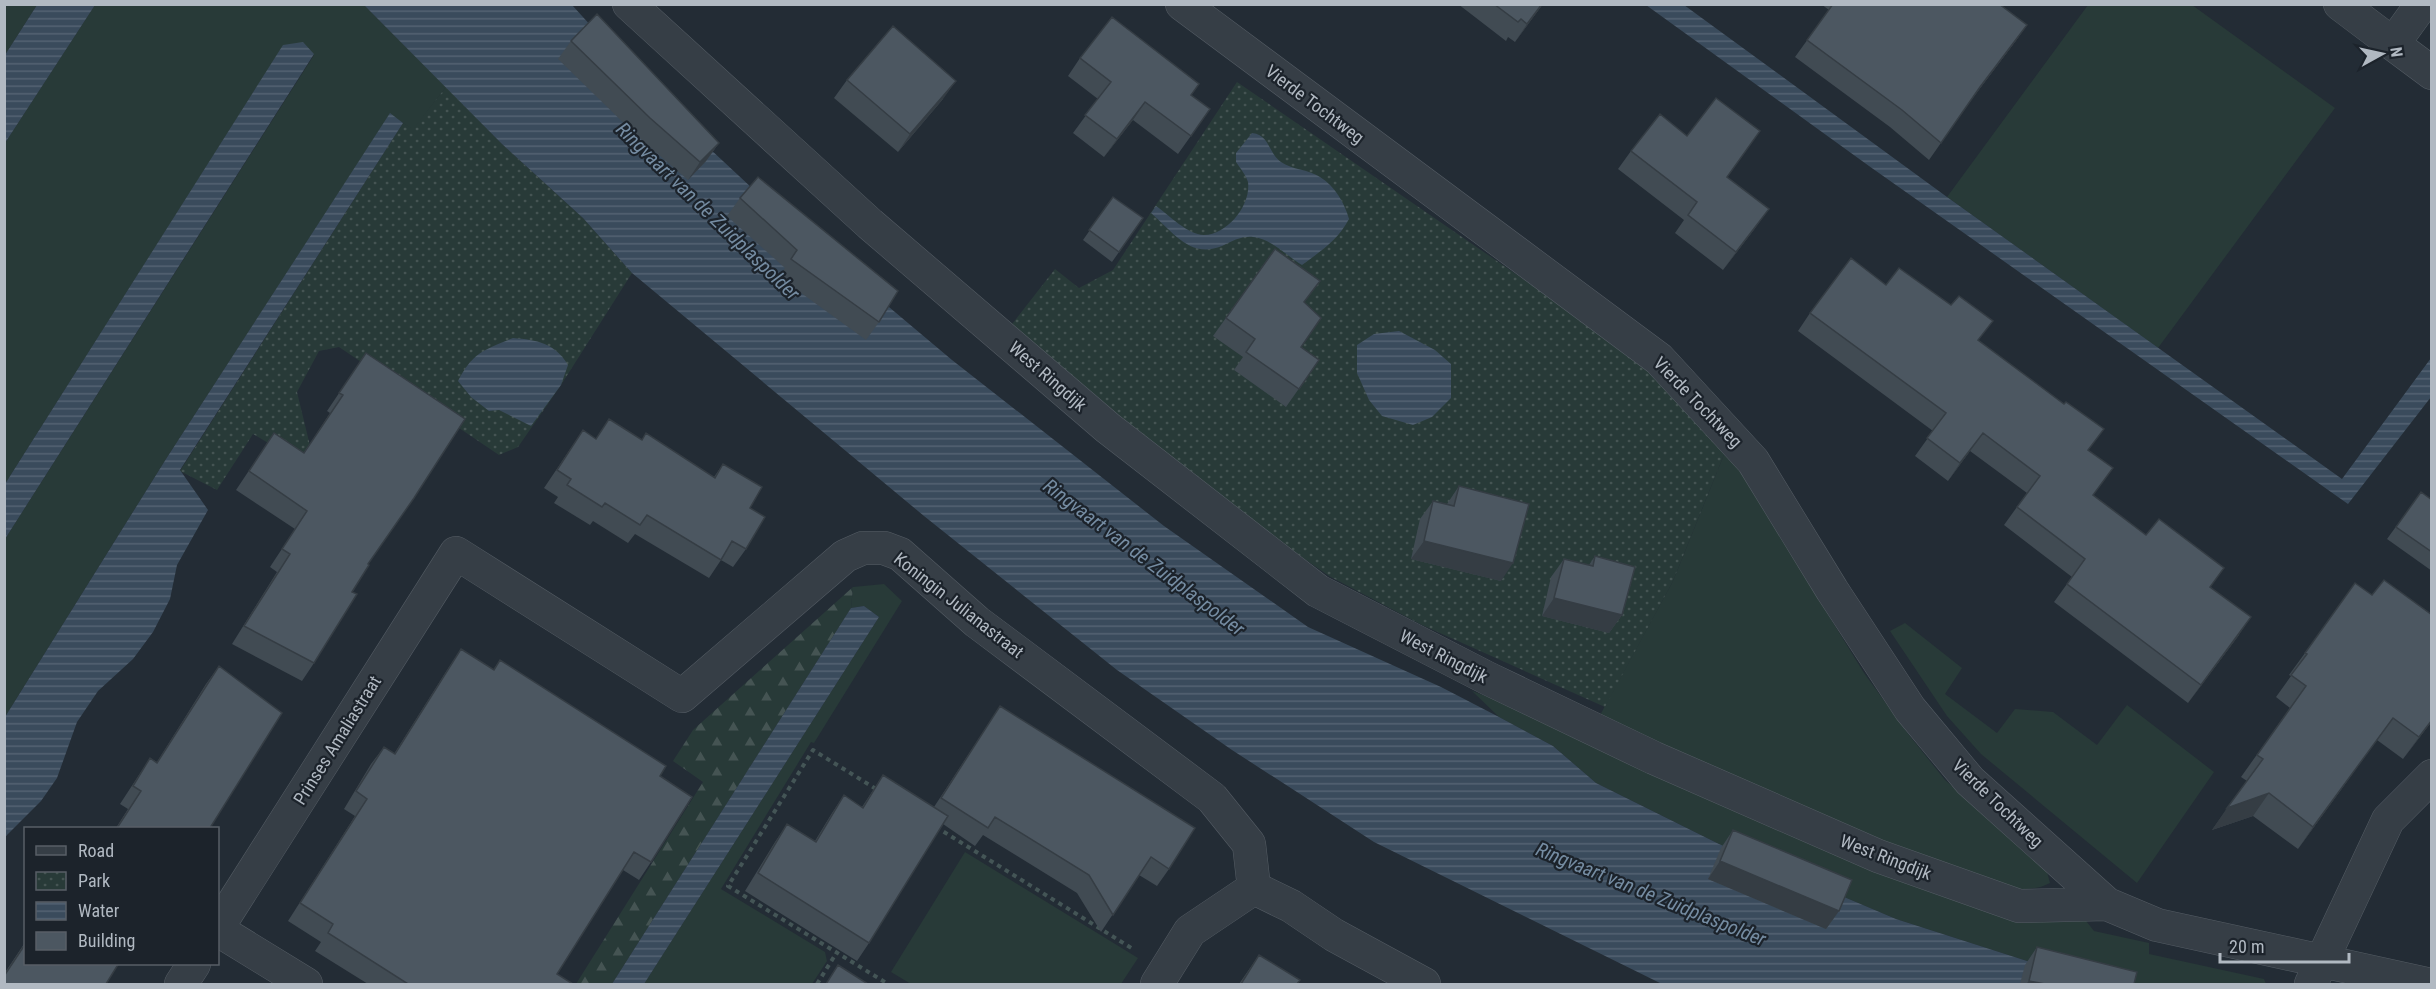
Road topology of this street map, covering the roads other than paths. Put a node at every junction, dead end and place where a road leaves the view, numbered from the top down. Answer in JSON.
{"nodes":[{"id":1,"x":629,"y":4,"type":"edge"},
{"id":2,"x":1182,"y":4,"type":"edge"},
{"id":3,"x":2340,"y":4,"type":"edge"},
{"id":4,"x":2422,"y":4,"type":"edge"},
{"id":5,"x":2393,"y":44,"type":"junction"},
{"id":6,"x":2432,"y":73,"type":"edge"},
{"id":7,"x":456,"y":553,"type":"joint"},
{"id":8,"x":2432,"y":776,"type":"edge"},
{"id":9,"x":1254,"y":888,"type":"junction"},
{"id":10,"x":2107,"y":904,"type":"junction"},
{"id":11,"x":219,"y":927,"type":"edge"},
{"id":12,"x":219,"y":930,"type":"edge"},
{"id":13,"x":193,"y":965,"type":"edge"},
{"id":14,"x":2315,"y":976,"type":"edge"},
{"id":15,"x":1162,"y":977,"type":"edge"},
{"id":16,"x":181,"y":984,"type":"edge"},
{"id":17,"x":306,"y":984,"type":"edge"},
{"id":18,"x":1424,"y":984,"type":"edge"},
{"id":19,"x":2427,"y":984,"type":"edge"}],
"edges":[{"from":1,"to":10,"type":"street","name":"West Ringdijk"},
{"from":2,"to":10,"type":"street","name":"Vierde Tochtweg"},
{"from":3,"to":5,"type":"street"},
{"from":4,"to":5,"type":"street"},
{"from":5,"to":6,"type":"street"},
{"from":7,"to":9,"type":"street","name":"Koningin Julianastraat"},
{"from":7,"to":11,"type":"street","name":"Prinses Amaliastraat"},
{"from":8,"to":14,"type":"street"},
{"from":9,"to":15,"type":"street"},
{"from":9,"to":18,"type":"street"},
{"from":10,"to":14,"type":"street","name":"West Ringdijk"},
{"from":12,"to":17,"type":"street"},
{"from":13,"to":16,"type":"street"},
{"from":14,"to":19,"type":"street","name":"West Ringdijk"}]}
